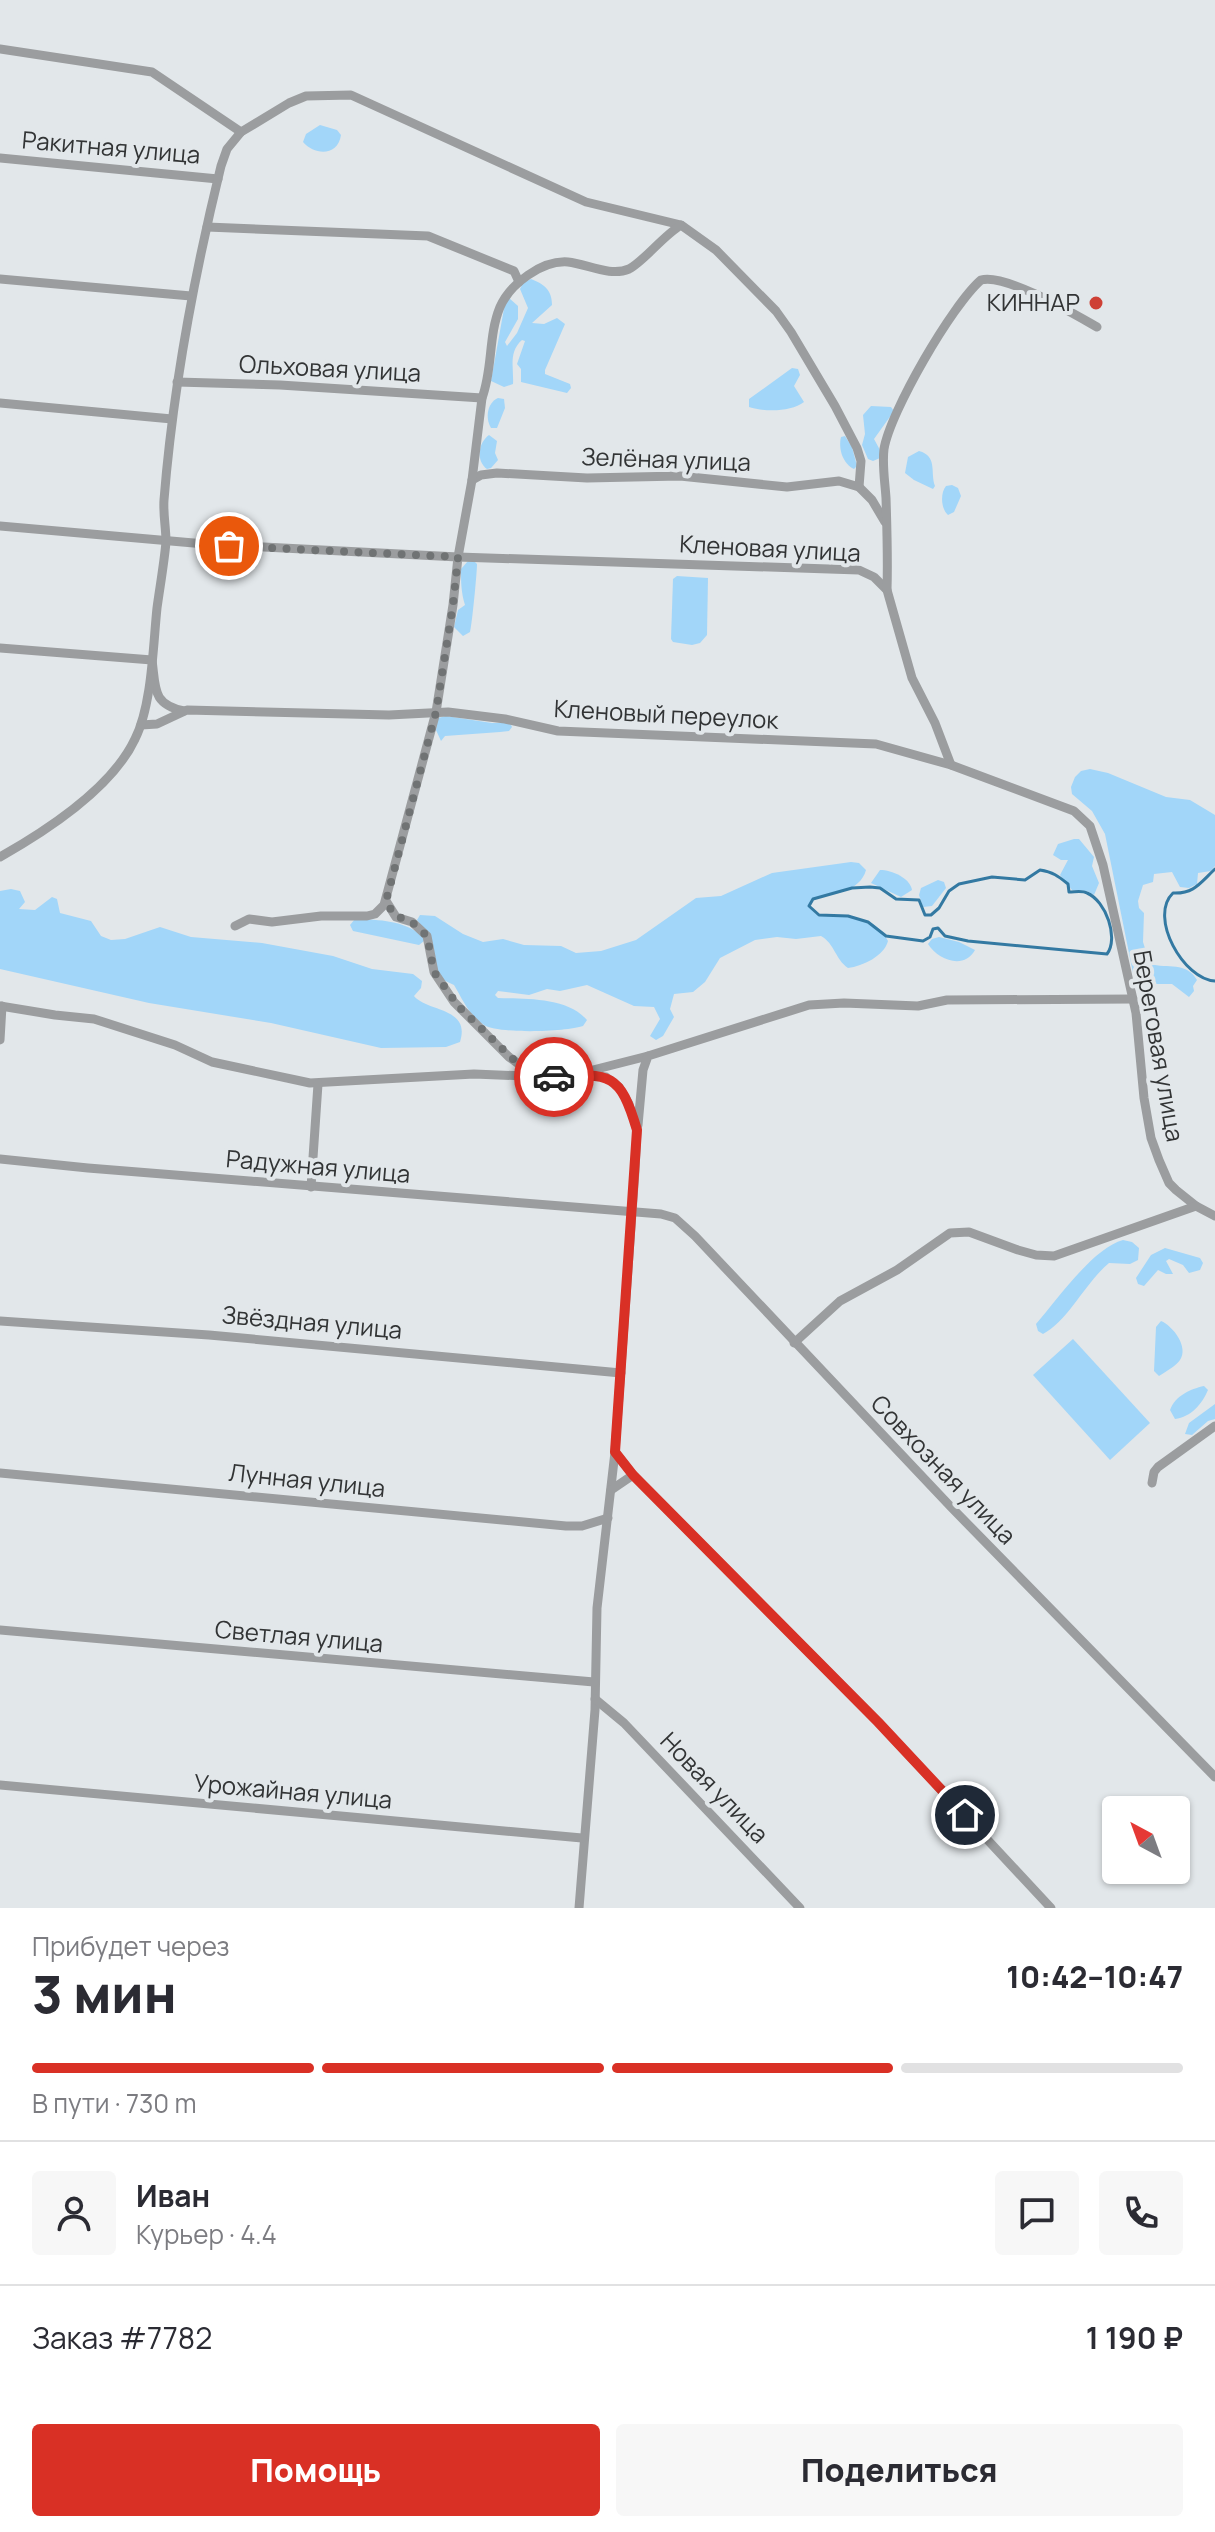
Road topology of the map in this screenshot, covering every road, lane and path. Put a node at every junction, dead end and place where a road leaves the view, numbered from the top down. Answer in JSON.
{"nodes":[{"id":1,"x":0,"y":49,"type":"edge"},
{"id":2,"x":241,"y":132,"type":"junction"},
{"id":3,"x":0,"y":158,"type":"edge"},
{"id":4,"x":218,"y":179,"type":"junction"},
{"id":5,"x":681,"y":225,"type":"junction"},
{"id":6,"x":207,"y":227,"type":"junction"},
{"id":7,"x":0,"y":279,"type":"edge"},
{"id":8,"x":519,"y":282,"type":"junction"},
{"id":9,"x":191,"y":296,"type":"junction"},
{"id":10,"x":1097,"y":327,"type":"dead end"},
{"id":11,"x":177,"y":382,"type":"junction"},
{"id":12,"x":482,"y":398,"type":"junction"},
{"id":13,"x":0,"y":403,"type":"edge"},
{"id":14,"x":172,"y":419,"type":"junction"},
{"id":15,"x":472,"y":480,"type":"junction"},
{"id":16,"x":859,"y":487,"type":"junction"},
{"id":17,"x":887,"y":525,"type":"junction"},
{"id":18,"x":0,"y":526,"type":"edge"},
{"id":19,"x":166,"y":540,"type":"junction"},
{"id":20,"x":458,"y":557,"type":"junction"},
{"id":21,"x":887,"y":590,"type":"junction"},
{"id":22,"x":0,"y":648,"type":"edge"},
{"id":23,"x":152,"y":660,"type":"junction"},
{"id":24,"x":184,"y":711,"type":"junction"},
{"id":25,"x":436,"y":712,"type":"junction"},
{"id":26,"x":141,"y":725,"type":"junction"},
{"id":27,"x":951,"y":765,"type":"junction"},
{"id":28,"x":1080,"y":816,"type":"joint"},
{"id":29,"x":0,"y":857,"type":"edge"},
{"id":30,"x":386,"y":901,"type":"junction"},
{"id":31,"x":235,"y":926,"type":"dead end"},
{"id":32,"x":1133,"y":999,"type":"junction"},
{"id":33,"x":1,"y":1006,"type":"edge"},
{"id":34,"x":0,"y":1040,"type":"edge"},
{"id":35,"x":648,"y":1056,"type":"junction"},
{"id":36,"x":581,"y":1074,"type":"junction"},
{"id":37,"x":537,"y":1077,"type":"junction"},
{"id":38,"x":318,"y":1084,"type":"junction"},
{"id":39,"x":637,"y":1130,"type":"junction"},
{"id":40,"x":0,"y":1159,"type":"edge"},
{"id":41,"x":311,"y":1187,"type":"junction"},
{"id":42,"x":1196,"y":1206,"type":"junction"},
{"id":43,"x":632,"y":1214,"type":"junction"},
{"id":44,"x":1215,"y":1216,"type":"edge"},
{"id":45,"x":0,"y":1321,"type":"edge"},
{"id":46,"x":794,"y":1343,"type":"junction"},
{"id":47,"x":621,"y":1373,"type":"junction"},
{"id":48,"x":1211,"y":1429,"type":"edge"},
{"id":49,"x":1215,"y":1442,"type":"edge"},
{"id":50,"x":615,"y":1452,"type":"junction"},
{"id":51,"x":0,"y":1473,"type":"edge"},
{"id":52,"x":633,"y":1475,"type":"junction"},
{"id":53,"x":1152,"y":1483,"type":"dead end"},
{"id":54,"x":611,"y":1490,"type":"junction"},
{"id":55,"x":608,"y":1518,"type":"junction"},
{"id":56,"x":0,"y":1630,"type":"edge"},
{"id":57,"x":594,"y":1682,"type":"junction"},
{"id":58,"x":595,"y":1699,"type":"junction"},
{"id":59,"x":1215,"y":1777,"type":"edge"},
{"id":60,"x":0,"y":1785,"type":"edge"},
{"id":61,"x":582,"y":1838,"type":"junction"},
{"id":62,"x":579,"y":1908,"type":"edge"},
{"id":63,"x":800,"y":1908,"type":"edge"},
{"id":64,"x":1051,"y":1908,"type":"edge"}],
"edges":[{"from":1,"to":2,"type":"street"},
{"from":2,"to":4,"type":"street"},
{"from":2,"to":5,"type":"street"},
{"from":3,"to":4,"type":"street","name":"Ракитная улица"},
{"from":4,"to":6,"type":"street"},
{"from":5,"to":8,"type":"street"},
{"from":5,"to":16,"type":"street"},
{"from":6,"to":8,"type":"street"},
{"from":6,"to":9,"type":"street"},
{"from":7,"to":9,"type":"street"},
{"from":8,"to":12,"type":"street"},
{"from":9,"to":11,"type":"street"},
{"from":10,"to":17,"type":"street"},
{"from":11,"to":12,"type":"street","name":"Ольховая улица"},
{"from":11,"to":14,"type":"street"},
{"from":12,"to":15,"type":"street"},
{"from":13,"to":14,"type":"street"},
{"from":14,"to":19,"type":"street"},
{"from":15,"to":16,"type":"street","name":"Зелёная улица"},
{"from":15,"to":20,"type":"street"},
{"from":16,"to":17,"type":"street"},
{"from":17,"to":21,"type":"street"},
{"from":18,"to":19,"type":"street","name":"Кленовая улица"},
{"from":19,"to":20,"type":"street","name":"Кленовая улица"},
{"from":19,"to":23,"type":"street"},
{"from":20,"to":21,"type":"street","name":"Кленовая улица"},
{"from":20,"to":25,"type":"street"},
{"from":21,"to":27,"type":"street","name":"Кленовая улица"},
{"from":22,"to":23,"type":"street"},
{"from":23,"to":24,"type":"street"},
{"from":23,"to":26,"type":"street"},
{"from":24,"to":25,"type":"street","name":"Кленовый переулок"},
{"from":24,"to":26,"type":"street","name":"Кленовый переулок"},
{"from":25,"to":27,"type":"street","name":"Кленовый переулок"},
{"from":25,"to":30,"type":"street"},
{"from":26,"to":29,"type":"street"},
{"from":27,"to":28,"type":"street","name":"Кленовый переулок"},
{"from":28,"to":32,"type":"street","name":"Береговая улица"},
{"from":30,"to":31,"type":"street"},
{"from":30,"to":37,"type":"street"},
{"from":32,"to":35,"type":"street"},
{"from":32,"to":42,"type":"street","name":"Береговая улица"},
{"from":33,"to":34,"type":"street"},
{"from":33,"to":38,"type":"street"},
{"from":35,"to":36,"type":"street"},
{"from":35,"to":39,"type":"street"},
{"from":36,"to":37,"type":"street"},
{"from":36,"to":39,"type":"street"},
{"from":37,"to":38,"type":"street"},
{"from":38,"to":41,"type":"street"},
{"from":39,"to":43,"type":"street"},
{"from":40,"to":41,"type":"street","name":"Радужная улица"},
{"from":41,"to":43,"type":"street","name":"Радужная улица"},
{"from":42,"to":44,"type":"street","name":"Береговая улица"},
{"from":42,"to":46,"type":"street"},
{"from":43,"to":46,"type":"street","name":"Совхозная улица"},
{"from":43,"to":47,"type":"street"},
{"from":45,"to":47,"type":"street","name":"Звёздная улица"},
{"from":46,"to":59,"type":"street","name":"Совхозная улица"},
{"from":47,"to":50,"type":"street"},
{"from":48,"to":49,"type":"street"},
{"from":48,"to":53,"type":"street"},
{"from":50,"to":52,"type":"street"},
{"from":50,"to":54,"type":"street"},
{"from":51,"to":55,"type":"street","name":"Лунная улица"},
{"from":52,"to":54,"type":"street"},
{"from":52,"to":64,"type":"street"},
{"from":54,"to":55,"type":"street"},
{"from":55,"to":57,"type":"street"},
{"from":56,"to":57,"type":"street","name":"Светлая улица"},
{"from":57,"to":58,"type":"street"},
{"from":58,"to":61,"type":"street"},
{"from":58,"to":63,"type":"street","name":"Новая улица"},
{"from":60,"to":61,"type":"street","name":"Урожайная улица"},
{"from":61,"to":62,"type":"street"}]}
